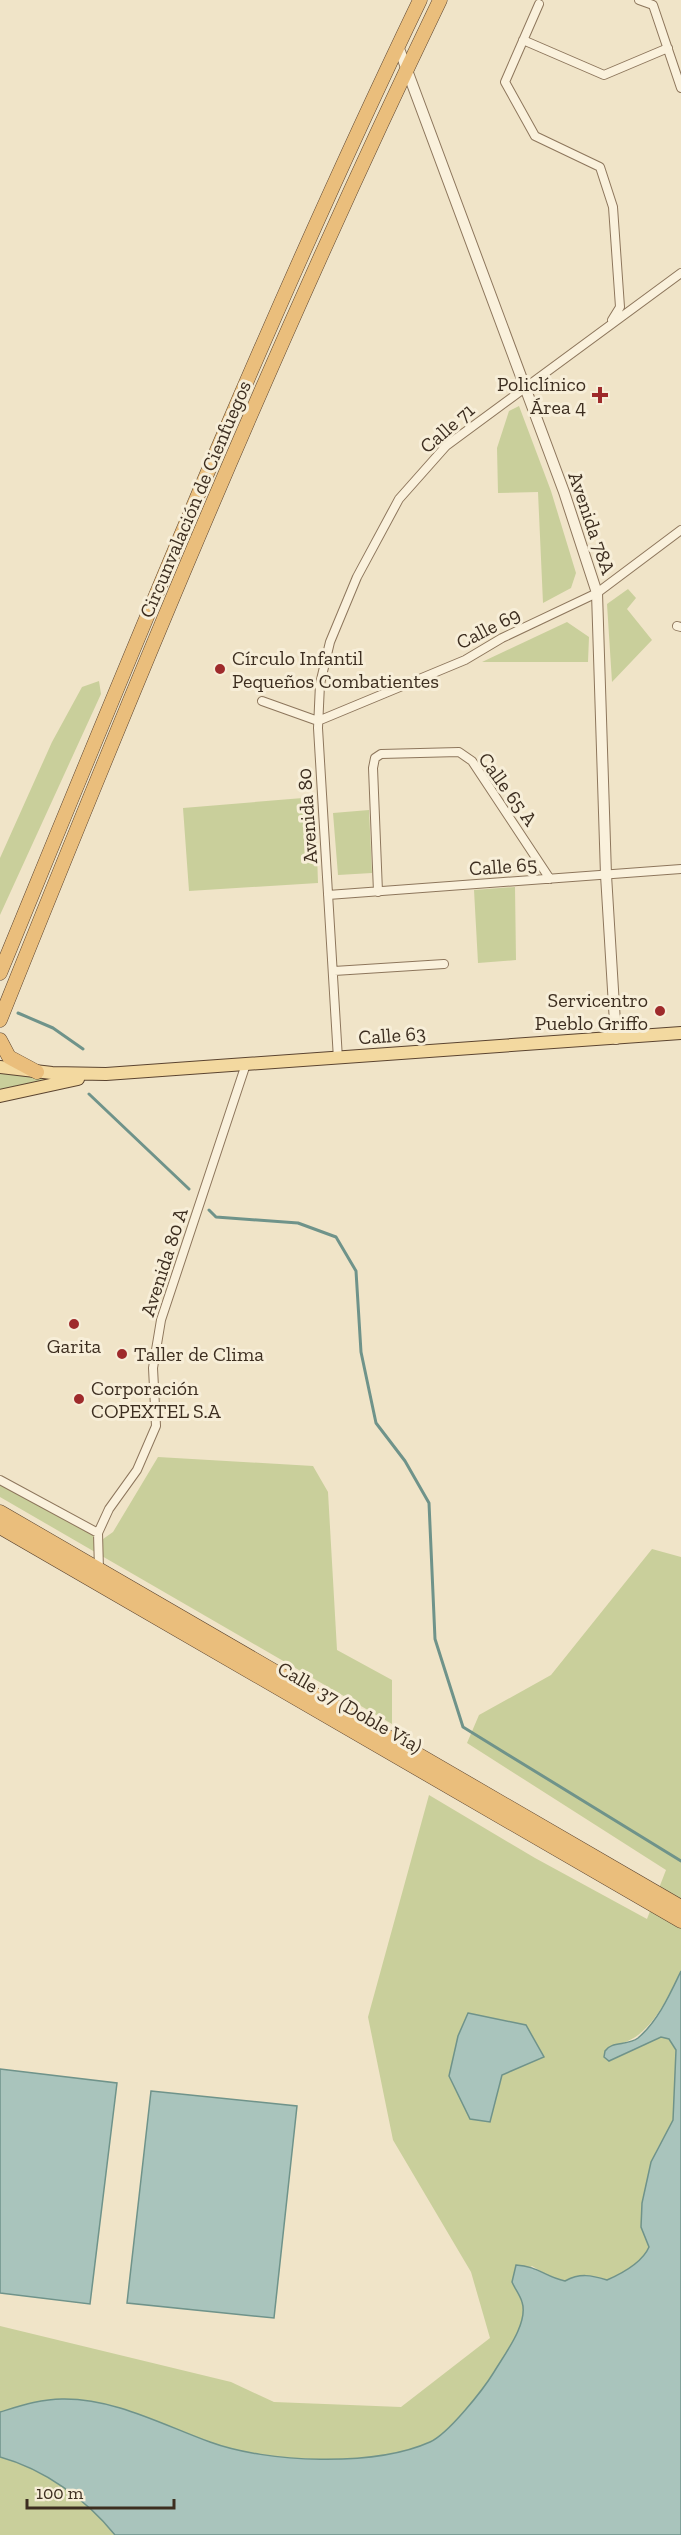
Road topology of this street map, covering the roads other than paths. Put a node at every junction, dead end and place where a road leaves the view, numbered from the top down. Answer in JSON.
{"nodes":[{"id":1,"x":420,"y":0,"type":"edge"},
{"id":2,"x":440,"y":0,"type":"edge"},
{"id":3,"x":639,"y":0,"type":"edge"},
{"id":4,"x":539,"y":4,"type":"dead end"},
{"id":5,"x":523,"y":40,"type":"junction"},
{"id":6,"x":398,"y":46,"type":"junction"},
{"id":7,"x":668,"y":48,"type":"junction"},
{"id":8,"x":406,"y":68,"type":"junction"},
{"id":9,"x":681,"y":88,"type":"edge"},
{"id":10,"x":681,"y":273,"type":"edge"},
{"id":11,"x":609,"y":326,"type":"junction"},
{"id":12,"x":524,"y":387,"type":"junction"},
{"id":13,"x":681,"y":530,"type":"edge"},
{"id":14,"x":357,"y":577,"type":"joint"},
{"id":15,"x":597,"y":593,"type":"junction"},
{"id":16,"x":262,"y":701,"type":"dead end"},
{"id":17,"x":318,"y":721,"type":"junction"},
{"id":18,"x":681,"y":869,"type":"edge"},
{"id":19,"x":606,"y":875,"type":"junction"},
{"id":20,"x":550,"y":879,"type":"junction"},
{"id":21,"x":378,"y":892,"type":"junction"},
{"id":22,"x":328,"y":895,"type":"junction"},
{"id":23,"x":444,"y":964,"type":"dead end"},
{"id":24,"x":334,"y":971,"type":"junction"},
{"id":25,"x":0,"y":974,"type":"edge"},
{"id":26,"x":0,"y":1020,"type":"edge"},
{"id":27,"x":681,"y":1033,"type":"edge"},
{"id":28,"x":616,"y":1039,"type":"junction"},
{"id":29,"x":0,"y":1040,"type":"edge"},
{"id":30,"x":338,"y":1059,"type":"junction"},
{"id":31,"x":246,"y":1064,"type":"junction"},
{"id":32,"x":0,"y":1067,"type":"edge"},
{"id":33,"x":37,"y":1072,"type":"junction"},
{"id":34,"x":106,"y":1074,"type":"junction"},
{"id":35,"x":0,"y":1096,"type":"edge"},
{"id":36,"x":0,"y":1480,"type":"edge"},
{"id":37,"x":0,"y":1512,"type":"edge"},
{"id":38,"x":0,"y":1527,"type":"edge"},
{"id":39,"x":98,"y":1533,"type":"junction"},
{"id":40,"x":99,"y":1570,"type":"junction"},
{"id":41,"x":646,"y":1894,"type":"junction"},
{"id":42,"x":681,"y":1907,"type":"edge"},
{"id":43,"x":681,"y":1922,"type":"edge"}],
"edges":[{"from":1,"to":6,"type":"highway","name":"Circunvalación de Cienfuegos"},
{"from":2,"to":8,"type":"highway","name":"Circunvalación de Cienfuegos"},
{"from":3,"to":7,"type":"street"},
{"from":4,"to":5,"type":"street"},
{"from":5,"to":7,"type":"street"},
{"from":5,"to":11,"type":"street"},
{"from":6,"to":8,"type":"street","name":"Avenida 78A"},
{"from":6,"to":25,"type":"highway","name":"Circunvalación de Cienfuegos"},
{"from":7,"to":9,"type":"street"},
{"from":8,"to":12,"type":"street","name":"Avenida 78A"},
{"from":8,"to":26,"type":"highway","name":"Circunvalación de Cienfuegos"},
{"from":10,"to":11,"type":"street","name":"Calle 71"},
{"from":11,"to":12,"type":"street","name":"Calle 71"},
{"from":12,"to":14,"type":"street","name":"Calle 71"},
{"from":12,"to":15,"type":"street","name":"Avenida 78A"},
{"from":13,"to":15,"type":"street","name":"Calle 69"},
{"from":14,"to":17,"type":"street","name":"Avenida 80"},
{"from":15,"to":17,"type":"street","name":"Calle 69"},
{"from":15,"to":19,"type":"street","name":"Avenida 78A"},
{"from":16,"to":17,"type":"street"},
{"from":17,"to":22,"type":"street","name":"Avenida 80"},
{"from":18,"to":19,"type":"street","name":"Calle 65"},
{"from":19,"to":20,"type":"street","name":"Calle 65"},
{"from":19,"to":28,"type":"street","name":"Avenida 78A"},
{"from":20,"to":21,"type":"street","name":"Calle 65"},
{"from":20,"to":21,"type":"street","name":"Calle 65 A"},
{"from":21,"to":22,"type":"street","name":"Calle 65"},
{"from":22,"to":24,"type":"street","name":"Avenida 80"},
{"from":23,"to":24,"type":"street"},
{"from":24,"to":30,"type":"street","name":"Avenida 80"},
{"from":27,"to":28,"type":"main road","name":"Calle 63"},
{"from":28,"to":30,"type":"main road","name":"Calle 63"},
{"from":29,"to":33,"type":"highway"},
{"from":30,"to":31,"type":"main road","name":"Calle 63"},
{"from":31,"to":34,"type":"main road","name":"Calle 63"},
{"from":31,"to":39,"type":"street","name":"Avenida 80 A"},
{"from":32,"to":33,"type":"main road","name":"Calle 63"},
{"from":33,"to":34,"type":"main road","name":"Calle 63"},
{"from":34,"to":35,"type":"main road","name":"Calle 63"},
{"from":36,"to":39,"type":"street"},
{"from":37,"to":40,"type":"highway","name":"Calle 37 (Doble Vía)"},
{"from":38,"to":41,"type":"highway","name":"Calle 37 (Doble Vía)"},
{"from":39,"to":40,"type":"street","name":"Avenida 80 A"},
{"from":40,"to":41,"type":"highway","name":"Calle 37 (Doble Vía)"},
{"from":41,"to":42,"type":"highway","name":"Calle 37 (Doble Vía)"},
{"from":41,"to":43,"type":"highway","name":"Calle 37 (Doble Vía)"}]}
